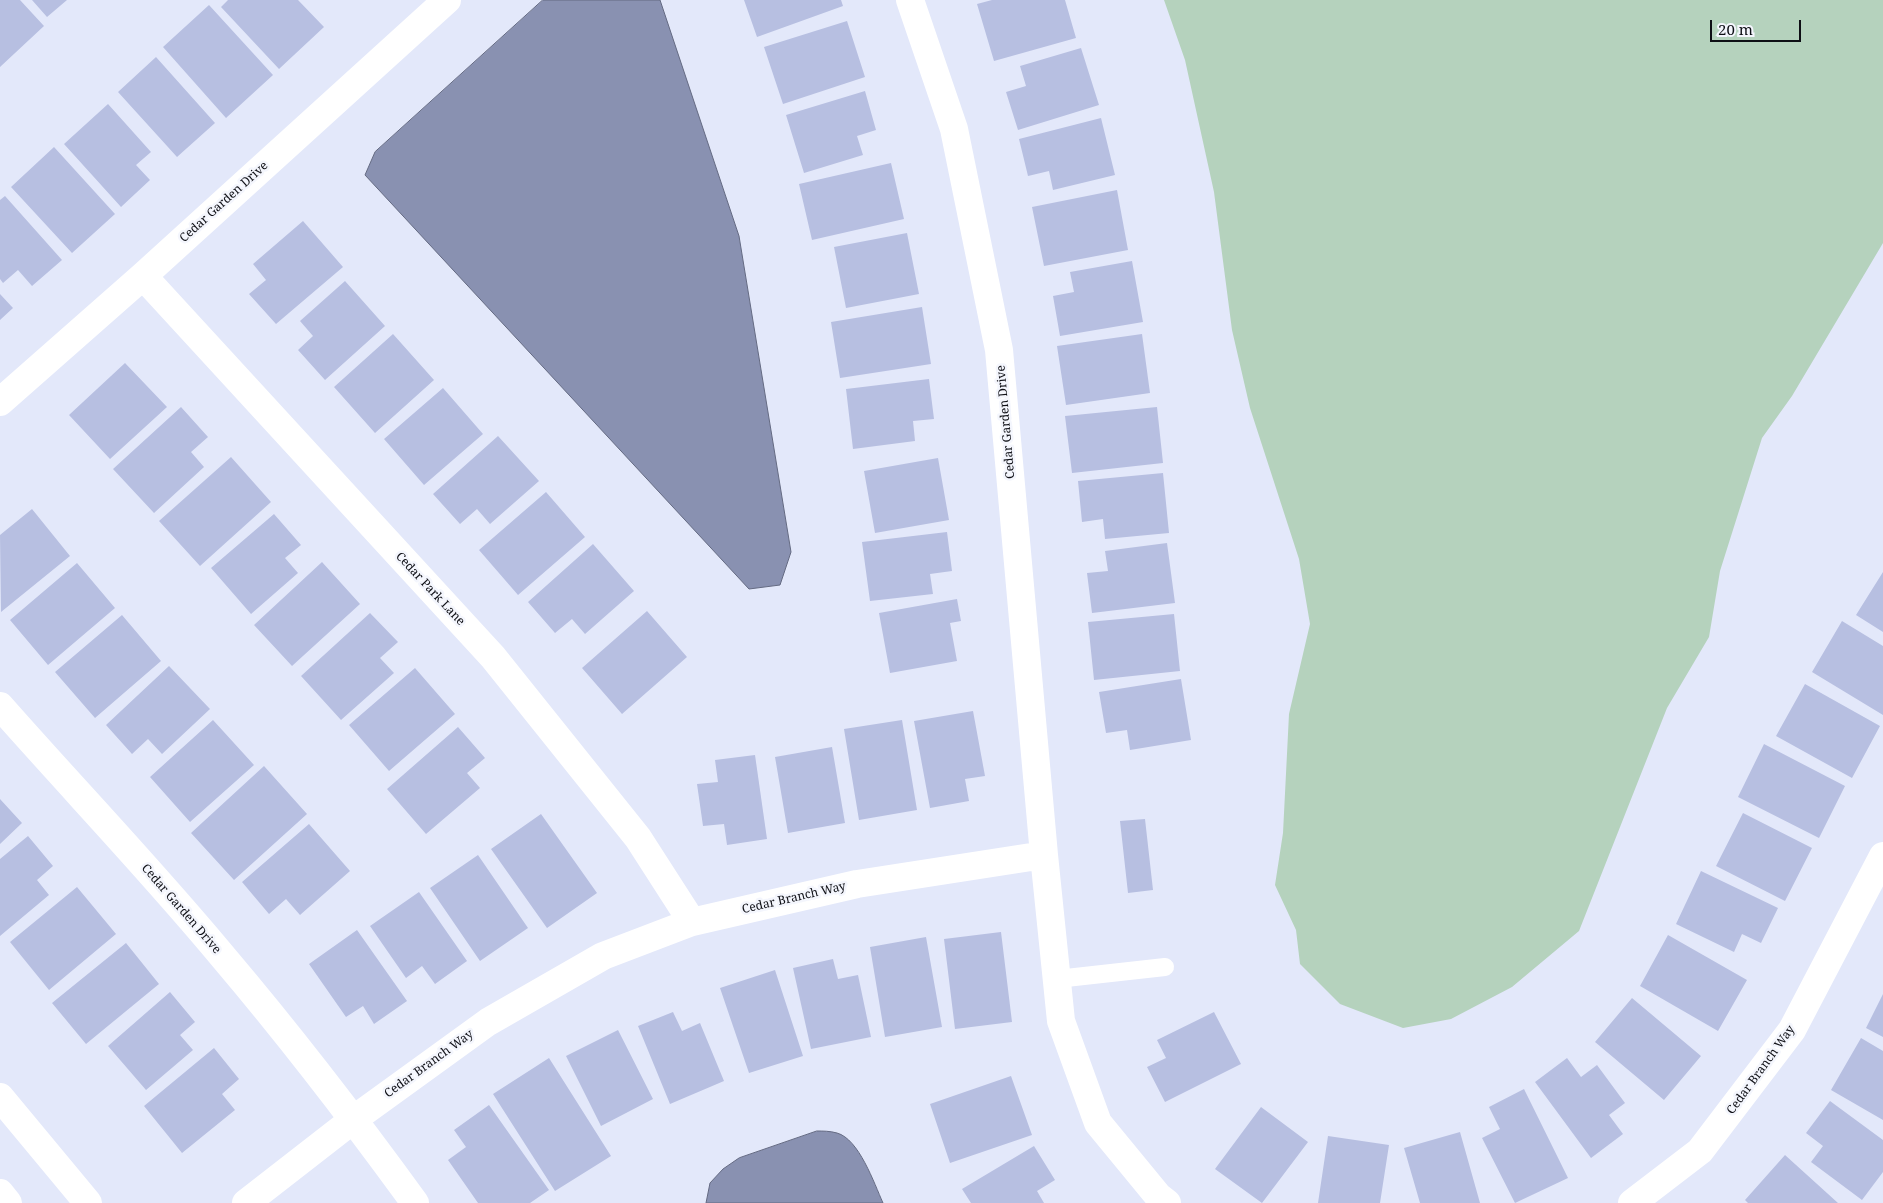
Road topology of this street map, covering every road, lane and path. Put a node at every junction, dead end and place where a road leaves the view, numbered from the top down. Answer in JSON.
{"nodes":[{"id":1,"x":447,"y":0,"type":"edge"},
{"id":2,"x":910,"y":0,"type":"edge"},
{"id":3,"x":142,"y":276,"type":"junction"},
{"id":4,"x":0,"y":402,"type":"edge"},
{"id":5,"x":0,"y":706,"type":"edge"},
{"id":6,"x":1044,"y":855,"type":"junction"},
{"id":7,"x":1883,"y":856,"type":"edge"},
{"id":8,"x":692,"y":922,"type":"junction"},
{"id":9,"x":1165,"y":967,"type":"dead end"},
{"id":10,"x":1057,"y":979,"type":"junction"},
{"id":11,"x":0,"y":1097,"type":"edge"},
{"id":12,"x":354,"y":1119,"type":"junction"},
{"id":13,"x":0,"y":1193,"type":"edge"},
{"id":14,"x":8,"y":1203,"type":"edge"},
{"id":15,"x":88,"y":1203,"type":"edge"},
{"id":16,"x":246,"y":1203,"type":"edge"},
{"id":17,"x":415,"y":1203,"type":"edge"},
{"id":18,"x":1167,"y":1203,"type":"edge"},
{"id":19,"x":1632,"y":1203,"type":"edge"}],
"edges":[{"from":1,"to":3,"type":"street","name":"Cedar Garden Drive"},
{"from":2,"to":6,"type":"street","name":"Cedar Garden Drive"},
{"from":3,"to":4,"type":"street","name":"Cedar Garden Drive"},
{"from":3,"to":8,"type":"street","name":"Cedar Park Lane"},
{"from":5,"to":12,"type":"street","name":"Cedar Garden Drive"},
{"from":6,"to":8,"type":"street","name":"Cedar Branch Way"},
{"from":6,"to":10,"type":"street"},
{"from":7,"to":19,"type":"street","name":"Cedar Branch Way"},
{"from":8,"to":12,"type":"street","name":"Cedar Branch Way"},
{"from":9,"to":10,"type":"lane"},
{"from":10,"to":18,"type":"street"},
{"from":11,"to":15,"type":"street"},
{"from":12,"to":16,"type":"street","name":"Cedar Branch Way"},
{"from":12,"to":17,"type":"street","name":"Cedar Garden Drive"},
{"from":13,"to":14,"type":"street"}]}
